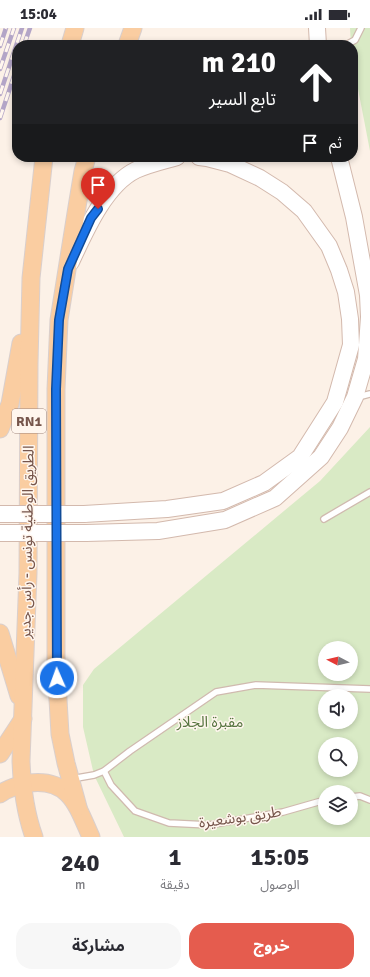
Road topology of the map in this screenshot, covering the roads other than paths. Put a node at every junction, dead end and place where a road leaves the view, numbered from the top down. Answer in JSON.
{"nodes":[{"id":1,"x":75,"y":28,"type":"edge"},
{"id":2,"x":133,"y":28,"type":"edge"},
{"id":3,"x":317,"y":28,"type":"edge"},
{"id":4,"x":361,"y":28,"type":"edge"},
{"id":5,"x":71,"y":40,"type":"edge"},
{"id":6,"x":129,"y":40,"type":"edge"},
{"id":7,"x":318,"y":40,"type":"edge"},
{"id":8,"x":355,"y":40,"type":"edge"},
{"id":9,"x":43,"y":162,"type":"edge"},
{"id":10,"x":86,"y":162,"type":"edge"},
{"id":11,"x":157,"y":162,"type":"edge"},
{"id":12,"x":222,"y":162,"type":"edge"},
{"id":13,"x":340,"y":162,"type":"edge"},
{"id":14,"x":68,"y":269,"type":"junction"},
{"id":15,"x":31,"y":278,"type":"junction"},
{"id":16,"x":363,"y":396,"type":"edge"},
{"id":17,"x":0,"y":429,"type":"edge"},
{"id":18,"x":370,"y":492,"type":"edge"},
{"id":19,"x":0,"y":514,"type":"edge"},
{"id":20,"x":324,"y":519,"type":"dead end"},
{"id":21,"x":0,"y":533,"type":"edge"},
{"id":22,"x":0,"y":633,"type":"edge"},
{"id":23,"x":370,"y":689,"type":"edge"},
{"id":24,"x":23,"y":716,"type":"junction"},
{"id":25,"x":0,"y":754,"type":"edge"},
{"id":26,"x":104,"y":771,"type":"junction"},
{"id":27,"x":70,"y":779,"type":"junction"},
{"id":28,"x":22,"y":784,"type":"junction"},
{"id":29,"x":0,"y":794,"type":"edge"},
{"id":30,"x":358,"y":796,"type":"edge"},
{"id":31,"x":370,"y":800,"type":"edge"},
{"id":32,"x":318,"y":802,"type":"edge"},
{"id":33,"x":78,"y":808,"type":"junction"},
{"id":34,"x":34,"y":837,"type":"edge"},
{"id":35,"x":90,"y":837,"type":"edge"}],
"edges":[{"from":1,"to":5,"type":"main road"},
{"from":2,"to":6,"type":"main road"},
{"from":3,"to":7,"type":"main road"},
{"from":4,"to":8,"type":"lane"},
{"from":9,"to":15,"type":"main road","name":"الطريق الوطنية تونس - رأس جدير","number":"RN1"},
{"from":10,"to":14,"type":"main road","name":"الطريق الوطنية تونس - رأس جدير","number":"RN1"},
{"from":11,"to":14,"type":"main road"},
{"from":12,"to":19,"type":"main road","bridge":true},
{"from":13,"to":16,"type":"main road"},
{"from":14,"to":27,"type":"main road","name":"الطريق الوطنية تونس - رأس جدير","number":"RN1"},
{"from":15,"to":17,"type":"main road"},
{"from":15,"to":24,"type":"main road","name":"الطريق الوطنية تونس - رأس جدير","number":"RN1"},
{"from":16,"to":21,"type":"main road","bridge":true},
{"from":18,"to":20,"type":"lane"},
{"from":22,"to":24,"type":"main road"},
{"from":23,"to":26,"type":"lane"},
{"from":24,"to":25,"type":"main road"},
{"from":24,"to":28,"type":"main road","name":"الطريق الوطنية تونس - رأس جدير","number":"RN1"},
{"from":26,"to":27,"type":"lane"},
{"from":26,"to":32,"type":"lane","name":"طريق بوشعيرة"},
{"from":27,"to":33,"type":"main road","name":"الطريق الوطنية تونس - رأس جدير","number":"RN1"},
{"from":28,"to":29,"type":"main road"},
{"from":28,"to":33,"type":"main road"},
{"from":28,"to":34,"type":"main road","name":"الطريق الوطنية تونس - رأس جدير"},
{"from":30,"to":31,"type":"lane"},
{"from":33,"to":35,"type":"main road"}]}
